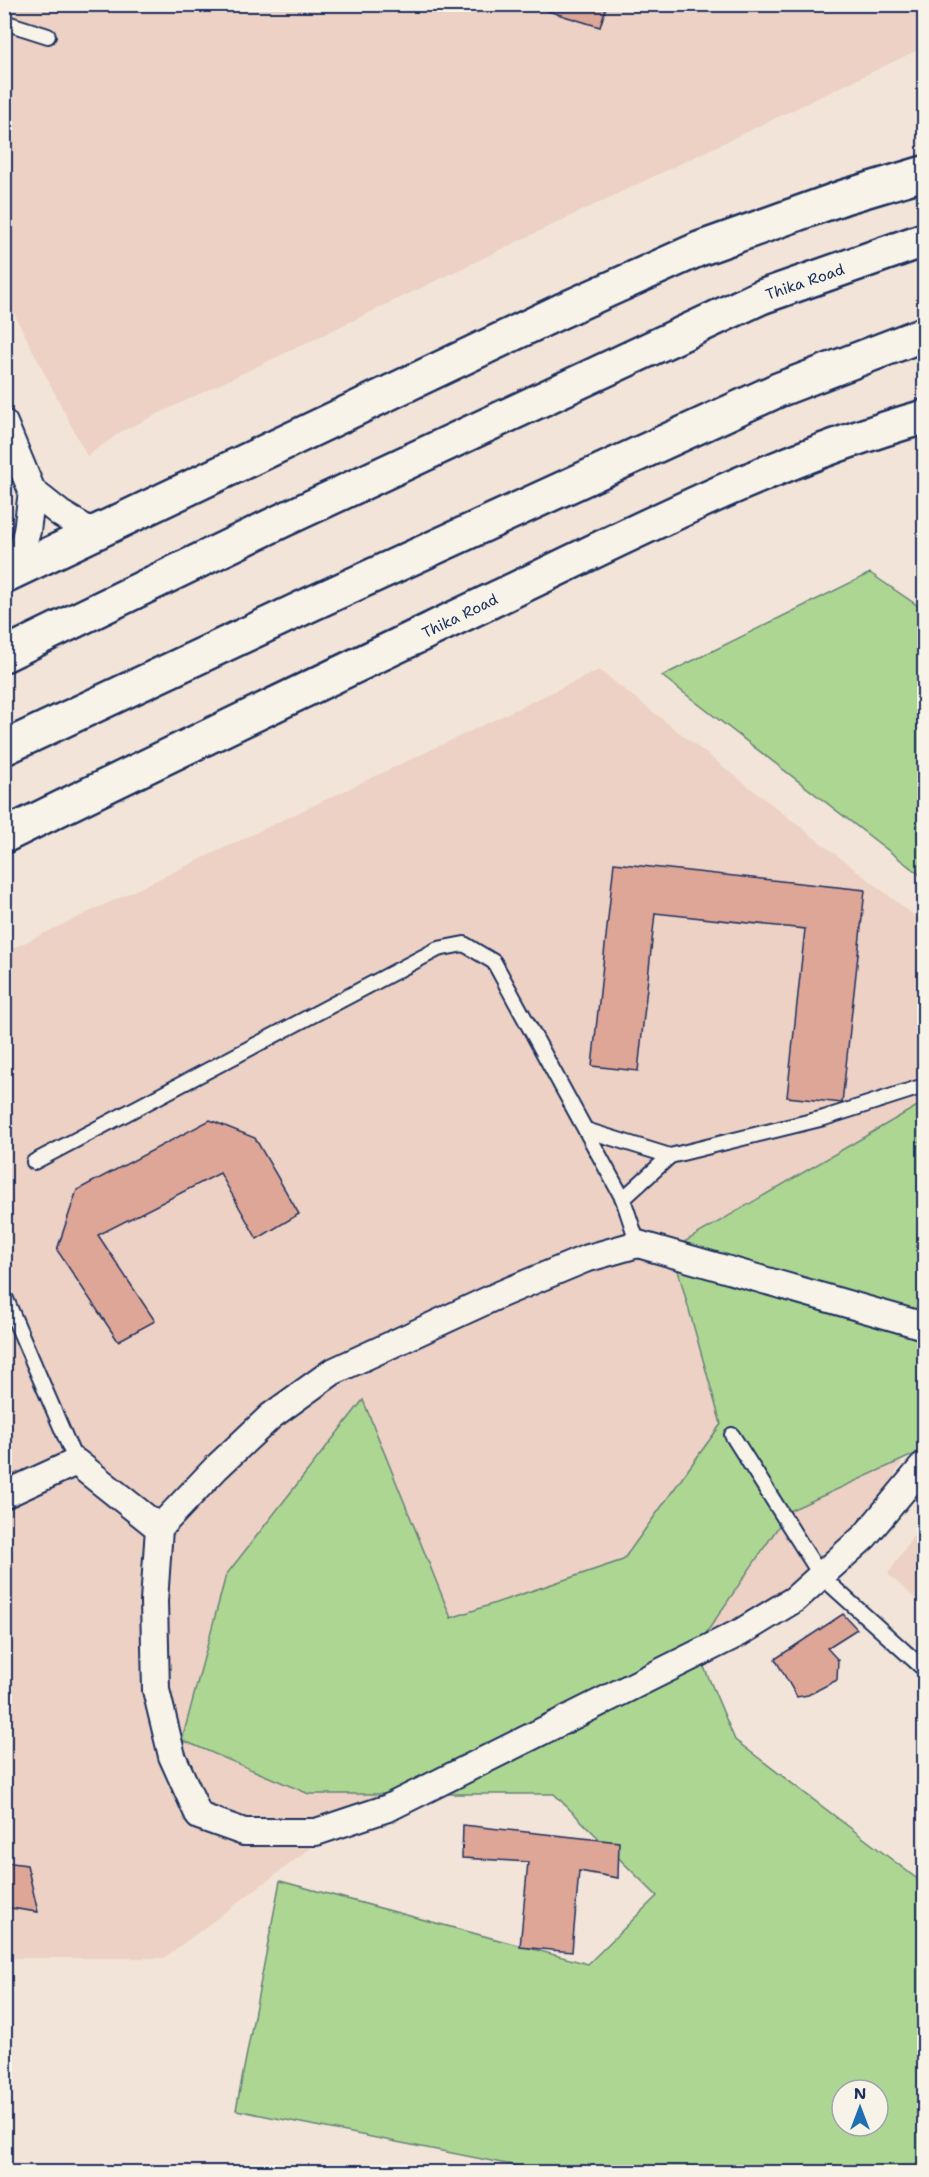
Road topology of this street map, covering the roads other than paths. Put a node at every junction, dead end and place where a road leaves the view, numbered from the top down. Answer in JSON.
{"nodes":[{"id":1,"x":4,"y":22,"type":"edge"},
{"id":2,"x":48,"y":36,"type":"dead end"},
{"id":3,"x":924,"y":173,"type":"edge"},
{"id":4,"x":924,"y":240,"type":"edge"},
{"id":5,"x":924,"y":334,"type":"edge"},
{"id":6,"x":924,"y":417,"type":"edge"},
{"id":7,"x":4,"y":423,"type":"edge"},
{"id":8,"x":32,"y":491,"type":"junction"},
{"id":9,"x":93,"y":533,"type":"junction"},
{"id":10,"x":10,"y":573,"type":"edge"},
{"id":11,"x":4,"y":655,"type":"edge"},
{"id":12,"x":4,"y":748,"type":"edge"},
{"id":13,"x":4,"y":836,"type":"edge"},
{"id":14,"x":924,"y":1086,"type":"edge"},
{"id":15,"x":586,"y":1130,"type":"junction"},
{"id":16,"x":670,"y":1156,"type":"junction"},
{"id":17,"x":34,"y":1162,"type":"dead end"},
{"id":18,"x":623,"y":1199,"type":"junction"},
{"id":19,"x":638,"y":1244,"type":"junction"},
{"id":20,"x":6,"y":1299,"type":"dead end"},
{"id":21,"x":924,"y":1326,"type":"edge"},
{"id":22,"x":732,"y":1436,"type":"dead end"},
{"id":23,"x":76,"y":1462,"type":"junction"},
{"id":24,"x":924,"y":1465,"type":"edge"},
{"id":25,"x":4,"y":1495,"type":"edge"},
{"id":26,"x":159,"y":1528,"type":"junction"},
{"id":27,"x":821,"y":1576,"type":"junction"},
{"id":28,"x":924,"y":1669,"type":"edge"}],
"edges":[{"from":1,"to":2,"type":"lane"},
{"from":3,"to":9,"type":"main road"},
{"from":4,"to":11,"type":"main road","name":"Thika Road"},
{"from":5,"to":12,"type":"main road"},
{"from":6,"to":13,"type":"main road","name":"Thika Road"},
{"from":7,"to":8,"type":"street"},
{"from":8,"to":9,"type":"street"},
{"from":8,"to":10,"type":"street"},
{"from":9,"to":10,"type":"main road"},
{"from":14,"to":16,"type":"lane"},
{"from":15,"to":16,"type":"lane"},
{"from":15,"to":17,"type":"lane"},
{"from":15,"to":18,"type":"lane"},
{"from":16,"to":18,"type":"lane"},
{"from":18,"to":19,"type":"lane"},
{"from":19,"to":21,"type":"street"},
{"from":19,"to":26,"type":"street"},
{"from":20,"to":23,"type":"lane"},
{"from":22,"to":27,"type":"lane"},
{"from":23,"to":25,"type":"street"},
{"from":23,"to":26,"type":"street"},
{"from":24,"to":27,"type":"street"},
{"from":26,"to":27,"type":"street"},
{"from":27,"to":28,"type":"lane"}]}
